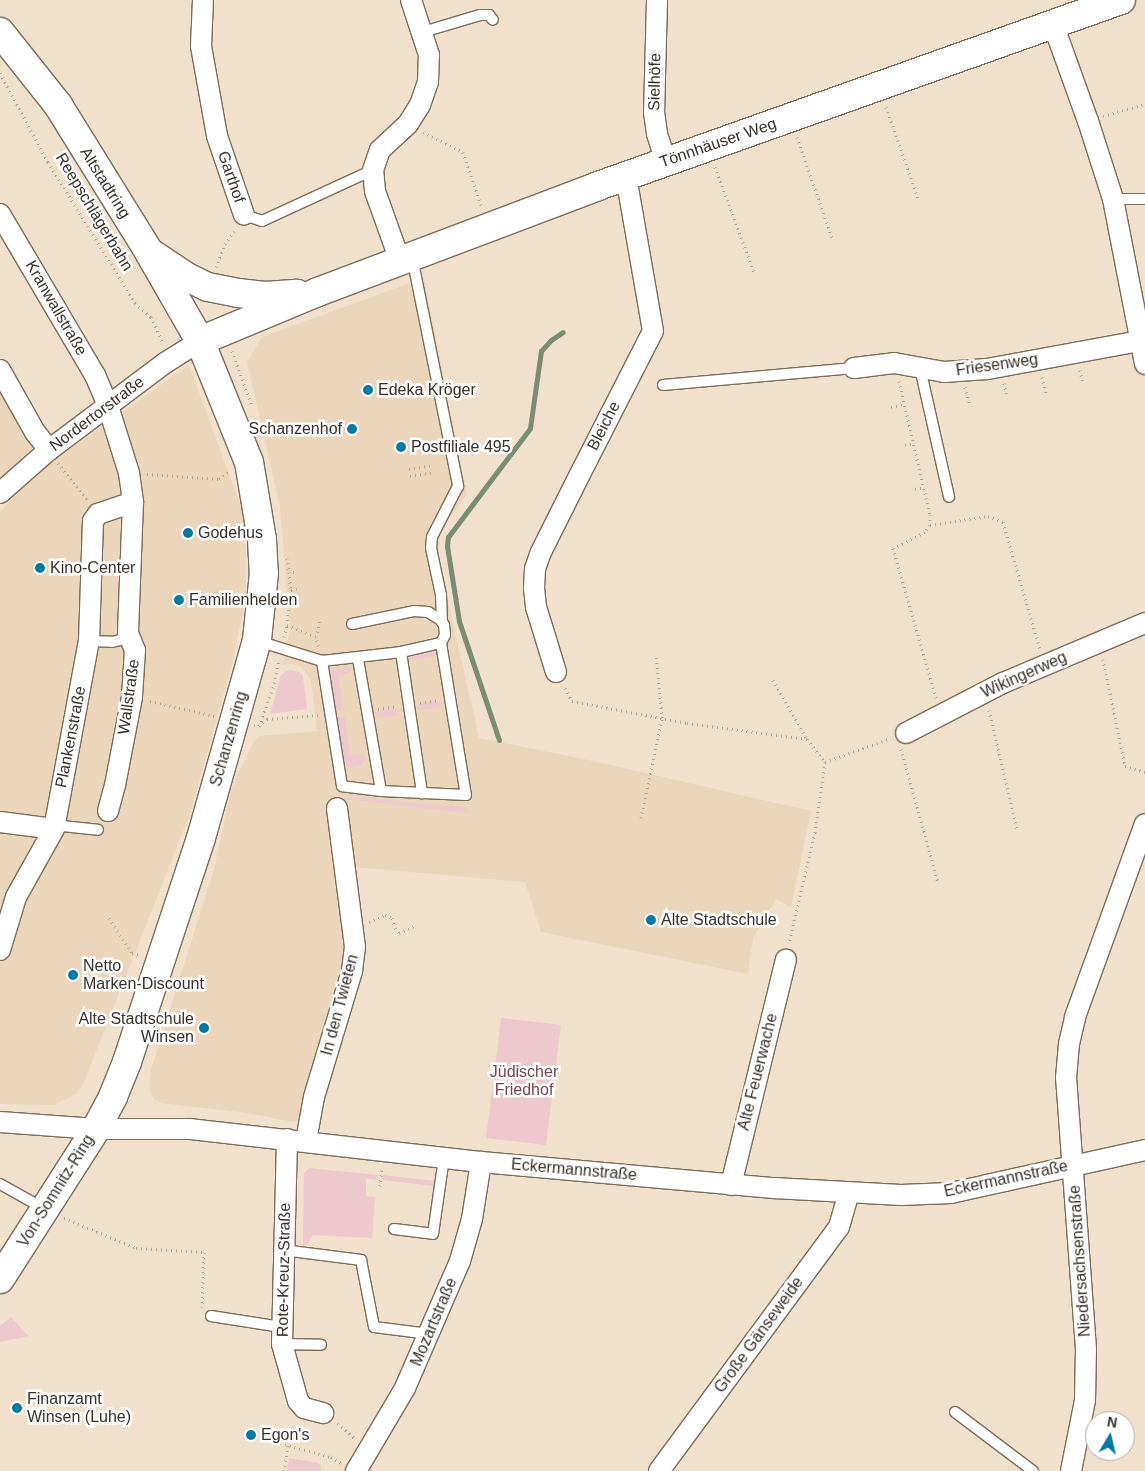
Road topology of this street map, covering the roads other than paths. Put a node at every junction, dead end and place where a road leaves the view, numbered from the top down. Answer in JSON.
{"nodes":[{"id":1,"x":203,"y":0,"type":"edge"},
{"id":2,"x":411,"y":0,"type":"edge"},
{"id":3,"x":657,"y":0,"type":"edge"},
{"id":4,"x":1121,"y":0,"type":"edge"},
{"id":5,"x":493,"y":20,"type":"dead end"},
{"id":6,"x":1053,"y":24,"type":"junction"},
{"id":7,"x":0,"y":32,"type":"edge"},
{"id":8,"x":423,"y":32,"type":"junction"},
{"id":9,"x":666,"y":162,"type":"junction"},
{"id":10,"x":373,"y":170,"type":"junction"},
{"id":11,"x":626,"y":176,"type":"junction"},
{"id":12,"x":1113,"y":199,"type":"junction"},
{"id":13,"x":1145,"y":199,"type":"edge"},
{"id":14,"x":0,"y":214,"type":"edge"},
{"id":15,"x":244,"y":215,"type":"joint"},
{"id":16,"x":149,"y":252,"type":"junction"},
{"id":17,"x":406,"y":259,"type":"junction"},
{"id":18,"x":318,"y":292,"type":"junction"},
{"id":19,"x":200,"y":341,"type":"junction"},
{"id":20,"x":1140,"y":341,"type":"junction"},
{"id":21,"x":1145,"y":364,"type":"edge"},
{"id":22,"x":854,"y":368,"type":"joint"},
{"id":23,"x":920,"y":368,"type":"junction"},
{"id":24,"x":0,"y":370,"type":"edge"},
{"id":25,"x":663,"y":385,"type":"dead end"},
{"id":26,"x":108,"y":406,"type":"junction"},
{"id":27,"x":49,"y":450,"type":"junction"},
{"id":28,"x":0,"y":494,"type":"edge"},
{"id":29,"x":948,"y":497,"type":"dead end"},
{"id":30,"x":133,"y":502,"type":"junction"},
{"id":31,"x":442,"y":622,"type":"junction"},
{"id":32,"x":1145,"y":623,"type":"edge"},
{"id":33,"x":352,"y":624,"type":"dead end"},
{"id":34,"x":128,"y":633,"type":"junction"},
{"id":35,"x":90,"y":641,"type":"junction"},
{"id":36,"x":440,"y":642,"type":"junction"},
{"id":37,"x":269,"y":644,"type":"junction"},
{"id":38,"x":401,"y":652,"type":"junction"},
{"id":39,"x":358,"y":659,"type":"junction"},
{"id":40,"x":322,"y":661,"type":"junction"},
{"id":41,"x":556,"y":672,"type":"road end"},
{"id":42,"x":902,"y":734,"type":"road end"},
{"id":43,"x":381,"y":791,"type":"junction"},
{"id":44,"x":422,"y":793,"type":"junction"},
{"id":45,"x":337,"y":808,"type":"dead end"},
{"id":46,"x":108,"y":811,"type":"dead end"},
{"id":47,"x":0,"y":822,"type":"edge"},
{"id":48,"x":1145,"y":824,"type":"edge"},
{"id":49,"x":54,"y":829,"type":"junction"},
{"id":50,"x":98,"y":830,"type":"dead end"},
{"id":51,"x":0,"y":950,"type":"edge"},
{"id":52,"x":786,"y":960,"type":"road end"},
{"id":53,"x":0,"y":1122,"type":"edge"},
{"id":54,"x":96,"y":1129,"type":"junction"},
{"id":55,"x":297,"y":1140,"type":"junction"},
{"id":56,"x":1145,"y":1150,"type":"edge"},
{"id":57,"x":444,"y":1158,"type":"junction"},
{"id":58,"x":481,"y":1162,"type":"junction"},
{"id":59,"x":1073,"y":1164,"type":"junction"},
{"id":60,"x":0,"y":1184,"type":"edge"},
{"id":61,"x":731,"y":1185,"type":"junction"},
{"id":62,"x":849,"y":1193,"type":"junction"},
{"id":63,"x":45,"y":1209,"type":"junction"},
{"id":64,"x":394,"y":1229,"type":"dead end"},
{"id":65,"x":283,"y":1250,"type":"junction"},
{"id":66,"x":0,"y":1278,"type":"edge"},
{"id":67,"x":210,"y":1316,"type":"road end"},
{"id":68,"x":431,"y":1334,"type":"junction"},
{"id":69,"x":282,"y":1336,"type":"junction"},
{"id":70,"x":321,"y":1345,"type":"dead end"},
{"id":71,"x":955,"y":1412,"type":"dead end"},
{"id":72,"x":323,"y":1413,"type":"road end"},
{"id":73,"x":352,"y":1469,"type":"edge"},
{"id":74,"x":659,"y":1471,"type":"edge"},
{"id":75,"x":1033,"y":1471,"type":"edge"},
{"id":76,"x":1071,"y":1471,"type":"edge"}],
"edges":[{"from":1,"to":15,"type":"street","name":"Garthof"},
{"from":2,"to":8,"type":"street"},
{"from":3,"to":9,"type":"street","name":"Sielhöfe"},
{"from":4,"to":6,"type":"main road","name":"Tönnhäuser Weg"},
{"from":5,"to":8,"type":"lane"},
{"from":6,"to":9,"type":"main road","name":"Tönnhäuser Weg"},
{"from":6,"to":12,"type":"street"},
{"from":7,"to":16,"type":"main road","name":"Altstadtring"},
{"from":8,"to":10,"type":"street"},
{"from":9,"to":11,"type":"main road","name":"Tönnhäuser Weg"},
{"from":10,"to":15,"type":"lane","name":"Garthof"},
{"from":10,"to":17,"type":"street"},
{"from":11,"to":17,"type":"main road","name":"Tönnhäuser Weg"},
{"from":11,"to":41,"type":"street","name":"Bleiche"},
{"from":12,"to":13,"type":"lane"},
{"from":12,"to":20,"type":"street"},
{"from":14,"to":26,"type":"street","name":"Kranwallstraße"},
{"from":16,"to":18,"type":"main road","name":"Tönnhäuser Weg"},
{"from":16,"to":19,"type":"main road","name":"Altstadtring"},
{"from":17,"to":18,"type":"main road","name":"Tönnhäuser Weg"},
{"from":17,"to":31,"type":"lane"},
{"from":18,"to":19,"type":"main road","name":"Tönnhäuser Weg"},
{"from":19,"to":26,"type":"street","name":"Nordertorstraße"},
{"from":19,"to":37,"type":"main road","name":"Schanzenring"},
{"from":20,"to":21,"type":"street"},
{"from":20,"to":23,"type":"street","name":"Friesenweg"},
{"from":22,"to":23,"type":"street","name":"Friesenweg"},
{"from":22,"to":25,"type":"lane"},
{"from":23,"to":29,"type":"lane"},
{"from":24,"to":27,"type":"street"},
{"from":26,"to":27,"type":"street","name":"Nordertorstraße"},
{"from":26,"to":30,"type":"street","name":"Wallstraße"},
{"from":27,"to":28,"type":"street","name":"Nordertorstraße"},
{"from":30,"to":34,"type":"street","name":"Wallstraße"},
{"from":30,"to":35,"type":"street","name":"Plankenstraße"},
{"from":31,"to":33,"type":"lane"},
{"from":31,"to":36,"type":"lane"},
{"from":32,"to":42,"type":"street","name":"Wikingerweg"},
{"from":34,"to":35,"type":"lane"},
{"from":34,"to":46,"type":"street","name":"Wallstraße"},
{"from":35,"to":49,"type":"street","name":"Plankenstraße"},
{"from":36,"to":38,"type":"lane"},
{"from":36,"to":44,"type":"lane"},
{"from":37,"to":40,"type":"lane"},
{"from":37,"to":54,"type":"main road","name":"Schanzenring"},
{"from":38,"to":39,"type":"lane"},
{"from":38,"to":44,"type":"lane"},
{"from":39,"to":40,"type":"lane"},
{"from":39,"to":43,"type":"lane"},
{"from":40,"to":43,"type":"lane"},
{"from":43,"to":44,"type":"lane"},
{"from":45,"to":55,"type":"street","name":"In den Twieten"},
{"from":47,"to":49,"type":"street"},
{"from":48,"to":59,"type":"street","name":"Niedersachsenstraße"},
{"from":49,"to":50,"type":"lane"},
{"from":49,"to":51,"type":"street","name":"Plankenstraße"},
{"from":52,"to":61,"type":"street","name":"Alte Feuerwache"},
{"from":53,"to":54,"type":"street","name":"Eckermannstraße"},
{"from":54,"to":55,"type":"street","name":"Eckermannstraße"},
{"from":54,"to":63,"type":"main road","name":"Von-Somnitz-Ring"},
{"from":55,"to":57,"type":"street","name":"Eckermannstraße"},
{"from":55,"to":65,"type":"street","name":"Rote-Kreuz-Straße"},
{"from":56,"to":59,"type":"street","name":"Eckermannstraße"},
{"from":57,"to":58,"type":"street","name":"Eckermannstraße"},
{"from":57,"to":64,"type":"lane"},
{"from":58,"to":61,"type":"street","name":"Eckermannstraße"},
{"from":58,"to":68,"type":"street","name":"Mozartstraße"},
{"from":59,"to":62,"type":"street","name":"Eckermannstraße"},
{"from":59,"to":76,"type":"street","name":"Niedersachsenstraße"},
{"from":60,"to":63,"type":"lane"},
{"from":61,"to":62,"type":"street","name":"Eckermannstraße"},
{"from":62,"to":74,"type":"street","name":"Große Gänseweide"},
{"from":63,"to":66,"type":"main road","name":"Von-Somnitz-Ring"},
{"from":65,"to":68,"type":"lane"},
{"from":65,"to":69,"type":"street","name":"Rote-Kreuz-Straße"},
{"from":67,"to":69,"type":"lane"},
{"from":68,"to":73,"type":"street","name":"Mozartstraße"},
{"from":69,"to":70,"type":"lane"},
{"from":69,"to":72,"type":"street","name":"Rote-Kreuz-Straße"},
{"from":71,"to":75,"type":"lane"}]}
